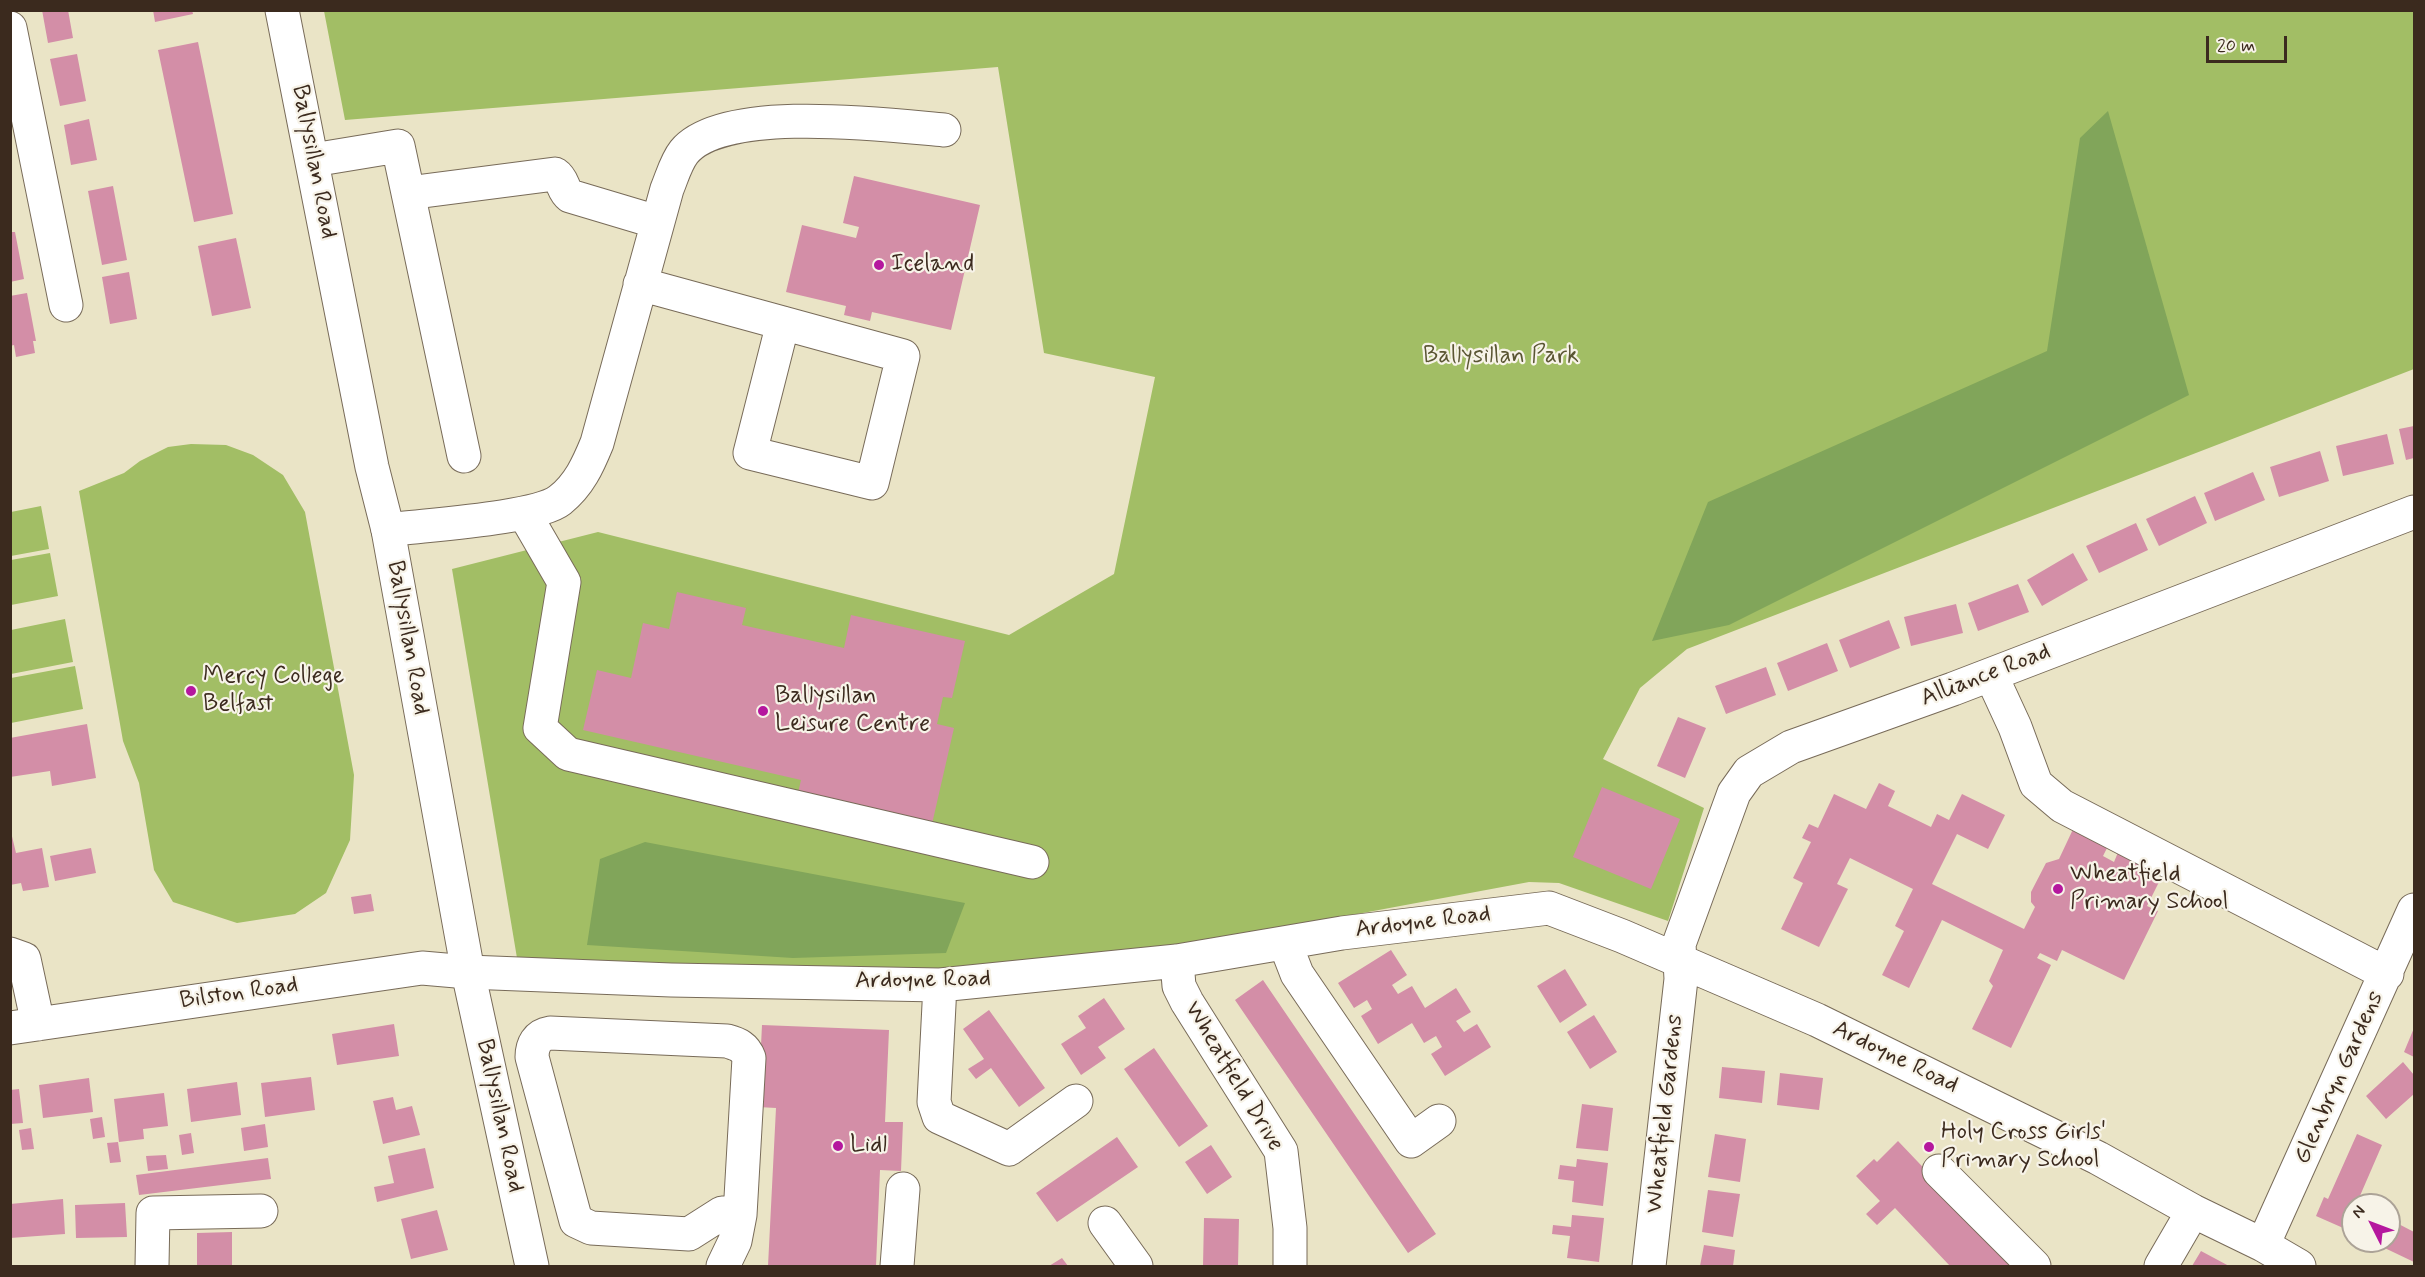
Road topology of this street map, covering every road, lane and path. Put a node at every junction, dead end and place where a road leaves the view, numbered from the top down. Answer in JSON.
{"nodes":[{"id":1,"x":282,"y":10,"type":"edge"},
{"id":2,"x":10,"y":28,"type":"edge"},
{"id":3,"x":944,"y":130,"type":"dead end"},
{"id":4,"x":313,"y":160,"type":"junction"},
{"id":5,"x":408,"y":193,"type":"junction"},
{"id":6,"x":657,"y":222,"type":"junction"},
{"id":7,"x":640,"y":284,"type":"junction"},
{"id":8,"x":66,"y":305,"type":"dead end"},
{"id":9,"x":783,"y":323,"type":"junction"},
{"id":10,"x":464,"y":456,"type":"dead end"},
{"id":11,"x":2415,"y":512,"type":"edge"},
{"id":12,"x":524,"y":513,"type":"junction"},
{"id":13,"x":388,"y":530,"type":"junction"},
{"id":14,"x":1991,"y":675,"type":"junction"},
{"id":15,"x":1032,"y":862,"type":"dead end"},
{"id":16,"x":2415,"y":910,"type":"edge"},
{"id":17,"x":1285,"y":943,"type":"junction"},
{"id":18,"x":10,"y":954,"type":"edge"},
{"id":19,"x":1177,"y":961,"type":"junction"},
{"id":20,"x":1679,"y":961,"type":"junction"},
{"id":21,"x":468,"y":972,"type":"junction"},
{"id":22,"x":2387,"y":974,"type":"junction"},
{"id":23,"x":940,"y":985,"type":"junction"},
{"id":24,"x":24,"y":1026,"type":"edge"},
{"id":25,"x":1076,"y":1101,"type":"dead end"},
{"id":26,"x":1439,"y":1121,"type":"dead end"},
{"id":27,"x":1939,"y":1171,"type":"dead end"},
{"id":28,"x":903,"y":1189,"type":"dead end"},
{"id":29,"x":261,"y":1211,"type":"dead end"},
{"id":30,"x":2193,"y":1211,"type":"junction"},
{"id":31,"x":740,"y":1215,"type":"junction"},
{"id":32,"x":1105,"y":1224,"type":"dead end"},
{"id":33,"x":2263,"y":1245,"type":"junction"},
{"id":34,"x":152,"y":1266,"type":"edge"},
{"id":35,"x":532,"y":1266,"type":"edge"},
{"id":36,"x":723,"y":1266,"type":"edge"},
{"id":37,"x":897,"y":1266,"type":"edge"},
{"id":38,"x":1136,"y":1266,"type":"edge"},
{"id":39,"x":1290,"y":1266,"type":"edge"},
{"id":40,"x":1649,"y":1266,"type":"edge"},
{"id":41,"x":2034,"y":1266,"type":"edge"},
{"id":42,"x":2161,"y":1266,"type":"edge"},
{"id":43,"x":2299,"y":1266,"type":"edge"}],
"edges":[{"from":1,"to":4,"type":"main road","name":"Ballysillan Road"},
{"from":2,"to":8,"type":"main road"},
{"from":3,"to":6,"type":"main road"},
{"from":4,"to":5,"type":"main road"},
{"from":4,"to":13,"type":"main road","name":"Ballysillan Road"},
{"from":5,"to":6,"type":"main road"},
{"from":5,"to":10,"type":"main road"},
{"from":6,"to":7,"type":"main road"},
{"from":7,"to":9,"type":"main road"},
{"from":7,"to":12,"type":"main road"},
{"from":9,"to":9,"type":"main road"},
{"from":11,"to":14,"type":"main road","name":"Alliance Road"},
{"from":12,"to":13,"type":"main road"},
{"from":12,"to":15,"type":"main road"},
{"from":13,"to":21,"type":"main road","name":"Ballysillan Road"},
{"from":14,"to":20,"type":"main road","name":"Alliance Road"},
{"from":14,"to":22,"type":"main road"},
{"from":16,"to":22,"type":"main road","name":"Glenbryn Gardens"},
{"from":17,"to":19,"type":"main road","name":"Ardoyne Road"},
{"from":17,"to":20,"type":"main road","name":"Ardoyne Road"},
{"from":17,"to":26,"type":"main road"},
{"from":18,"to":24,"type":"main road"},
{"from":19,"to":23,"type":"main road","name":"Ardoyne Road"},
{"from":19,"to":39,"type":"main road","name":"Wheatfield Drive"},
{"from":20,"to":30,"type":"main road","name":"Ardoyne Road"},
{"from":20,"to":40,"type":"main road","name":"Wheatfield Gardens"},
{"from":21,"to":23,"type":"main road","name":"Ardoyne Road"},
{"from":21,"to":24,"type":"main road","name":"Bilston Road"},
{"from":21,"to":35,"type":"main road","name":"Ballysillan Road"},
{"from":22,"to":33,"type":"main road","name":"Glenbryn Gardens"},
{"from":23,"to":25,"type":"main road"},
{"from":27,"to":41,"type":"main road"},
{"from":28,"to":37,"type":"main road"},
{"from":29,"to":34,"type":"main road"},
{"from":30,"to":33,"type":"main road","name":"Ardoyne Road"},
{"from":30,"to":42,"type":"main road"},
{"from":31,"to":31,"type":"main road"},
{"from":31,"to":36,"type":"main road"},
{"from":32,"to":38,"type":"main road"},
{"from":33,"to":43,"type":"main road","name":"Ardoyne Road"}]}
